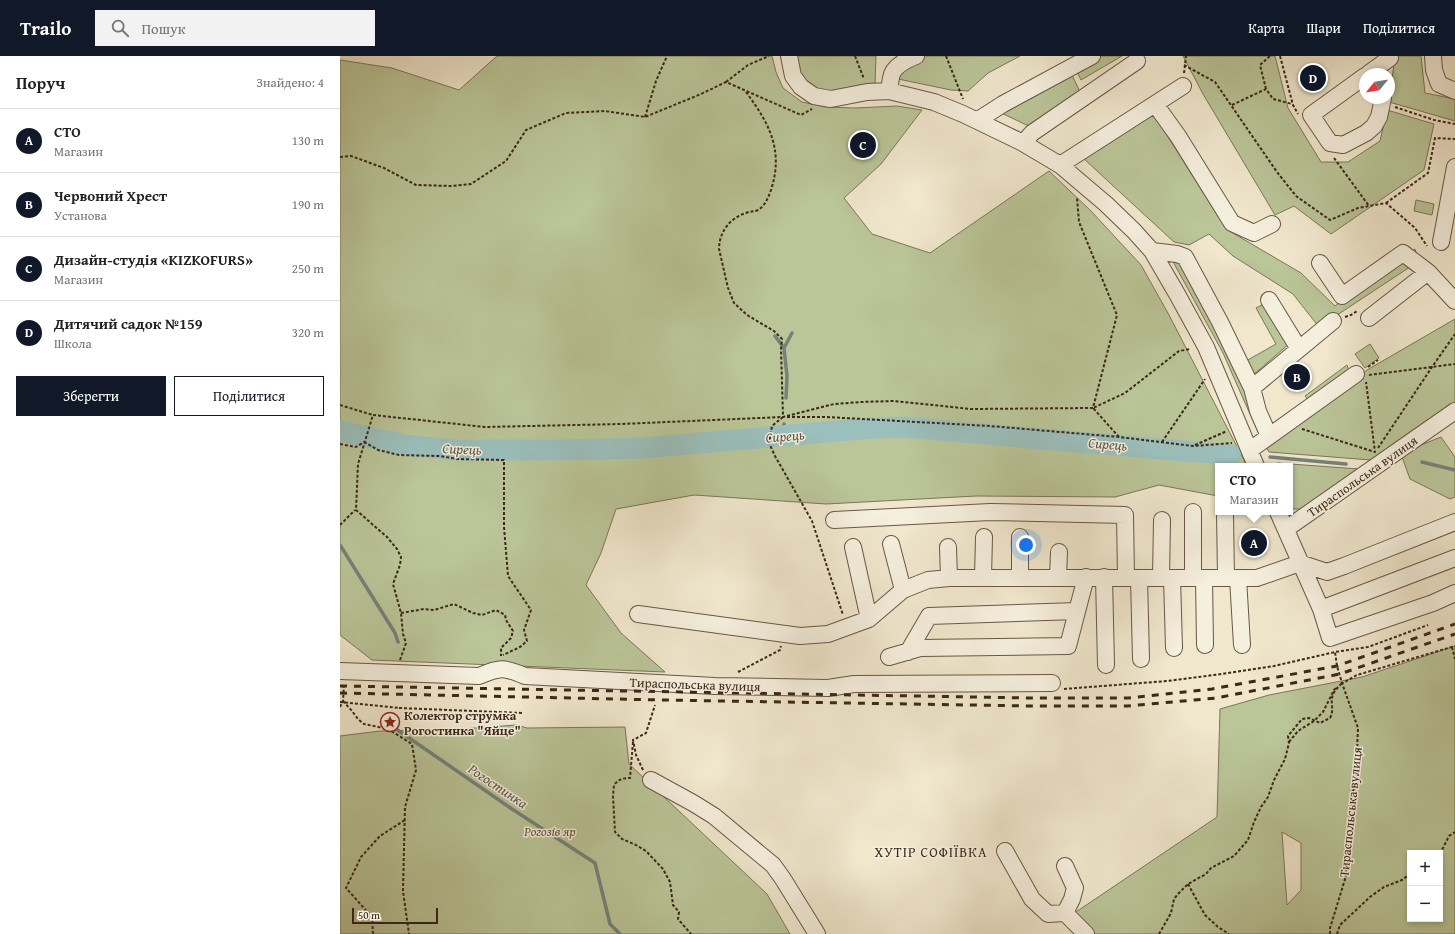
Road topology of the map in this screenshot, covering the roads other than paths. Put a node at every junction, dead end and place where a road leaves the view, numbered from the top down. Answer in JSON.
{"nodes":[{"id":1,"x":789,"y":56,"type":"edge"},
{"id":2,"x":916,"y":56,"type":"edge"},
{"id":3,"x":1092,"y":56,"type":"edge"},
{"id":4,"x":1433,"y":56,"type":"edge"},
{"id":5,"x":1390,"y":57,"type":"edge"},
{"id":6,"x":1137,"y":61,"type":"dead end"},
{"id":7,"x":1376,"y":68,"type":"edge"},
{"id":8,"x":1389,"y":68,"type":"edge"},
{"id":9,"x":1359,"y":80,"type":"edge"},
{"id":10,"x":1183,"y":86,"type":"road end"},
{"id":11,"x":889,"y":91,"type":"junction"},
{"id":12,"x":1455,"y":91,"type":"edge"},
{"id":13,"x":1155,"y":104,"type":"junction"},
{"id":14,"x":1381,"y":104,"type":"edge"},
{"id":15,"x":978,"y":120,"type":"junction"},
{"id":16,"x":1023,"y":143,"type":"junction"},
{"id":17,"x":1060,"y":165,"type":"junction"},
{"id":18,"x":1455,"y":167,"type":"edge"},
{"id":19,"x":1272,"y":224,"type":"dead end"},
{"id":20,"x":1436,"y":247,"type":"road end"},
{"id":21,"x":1152,"y":251,"type":"junction"},
{"id":22,"x":1320,"y":263,"type":"dead end"},
{"id":23,"x":1428,"y":272,"type":"junction"},
{"id":24,"x":1269,"y":300,"type":"dead end"},
{"id":25,"x":1455,"y":301,"type":"edge"},
{"id":26,"x":1363,"y":314,"type":"road end"},
{"id":27,"x":1333,"y":321,"type":"dead end"},
{"id":28,"x":1299,"y":350,"type":"junction"},
{"id":29,"x":1360,"y":372,"type":"road end"},
{"id":30,"x":1252,"y":388,"type":"junction"},
{"id":31,"x":1455,"y":411,"type":"edge"},
{"id":32,"x":1269,"y":436,"type":"junction"},
{"id":33,"x":1250,"y":450,"type":"junction"},
{"id":34,"x":1255,"y":463,"type":"edge"},
{"id":35,"x":1193,"y":512,"type":"dead end"},
{"id":36,"x":1225,"y":515,"type":"edge"},
{"id":37,"x":1279,"y":515,"type":"edge"},
{"id":38,"x":834,"y":520,"type":"dead end"},
{"id":39,"x":1162,"y":520,"type":"dead end"},
{"id":40,"x":1455,"y":522,"type":"edge"},
{"id":41,"x":1286,"y":529,"type":"junction"},
{"id":42,"x":984,"y":537,"type":"dead end"},
{"id":43,"x":1020,"y":537,"type":"dead end"},
{"id":44,"x":891,"y":544,"type":"dead end"},
{"id":45,"x":853,"y":547,"type":"dead end"},
{"id":46,"x":948,"y":547,"type":"dead end"},
{"id":47,"x":1059,"y":552,"type":"dead end"},
{"id":48,"x":1455,"y":558,"type":"edge"},
{"id":49,"x":1300,"y":563,"type":"junction"},
{"id":50,"x":1020,"y":577,"type":"junction"},
{"id":51,"x":1058,"y":577,"type":"junction"},
{"id":52,"x":1086,"y":577,"type":"junction"},
{"id":53,"x":1104,"y":577,"type":"junction"},
{"id":54,"x":1166,"y":577,"type":"junction"},
{"id":55,"x":949,"y":578,"type":"junction"},
{"id":56,"x":983,"y":578,"type":"junction"},
{"id":57,"x":1133,"y":578,"type":"junction"},
{"id":58,"x":1199,"y":578,"type":"junction"},
{"id":59,"x":1232,"y":578,"type":"junction"},
{"id":60,"x":903,"y":590,"type":"junction"},
{"id":61,"x":1455,"y":594,"type":"edge"},
{"id":62,"x":1321,"y":609,"type":"junction"},
{"id":63,"x":1077,"y":611,"type":"junction"},
{"id":64,"x":638,"y":614,"type":"dead end"},
{"id":65,"x":869,"y":619,"type":"junction"},
{"id":66,"x":1242,"y":644,"type":"dead end"},
{"id":67,"x":1206,"y":645,"type":"dead end"},
{"id":68,"x":1174,"y":648,"type":"dead end"},
{"id":69,"x":908,"y":652,"type":"junction"},
{"id":70,"x":889,"y":657,"type":"dead end"},
{"id":71,"x":1141,"y":659,"type":"dead end"},
{"id":72,"x":1106,"y":665,"type":"dead end"},
{"id":73,"x":343,"y":671,"type":"edge"},
{"id":74,"x":1056,"y":686,"type":"road end"},
{"id":75,"x":651,"y":780,"type":"road end"},
{"id":76,"x":1005,"y":851,"type":"dead end"},
{"id":77,"x":1065,"y":866,"type":"dead end"},
{"id":78,"x":1065,"y":913,"type":"junction"},
{"id":79,"x":817,"y":934,"type":"edge"},
{"id":80,"x":1086,"y":934,"type":"edge"}],
"edges":[{"from":1,"to":11,"type":"street"},
{"from":2,"to":11,"type":"street"},
{"from":3,"to":15,"type":"street"},
{"from":4,"to":12,"type":"street"},
{"from":5,"to":7,"type":"street"},
{"from":5,"to":8,"type":"street"},
{"from":6,"to":16,"type":"street"},
{"from":9,"to":14,"type":"street"},
{"from":10,"to":13,"type":"street"},
{"from":11,"to":15,"type":"street"},
{"from":13,"to":17,"type":"street"},
{"from":13,"to":19,"type":"street"},
{"from":15,"to":16,"type":"street"},
{"from":16,"to":17,"type":"street"},
{"from":17,"to":21,"type":"street"},
{"from":18,"to":20,"type":"street"},
{"from":21,"to":30,"type":"street"},
{"from":21,"to":33,"type":"street"},
{"from":22,"to":23,"type":"street"},
{"from":23,"to":25,"type":"street"},
{"from":23,"to":26,"type":"street"},
{"from":24,"to":28,"type":"street"},
{"from":27,"to":28,"type":"street"},
{"from":28,"to":30,"type":"street"},
{"from":29,"to":32,"type":"street"},
{"from":30,"to":32,"type":"street"},
{"from":31,"to":41,"type":"street","name":"Тираспольська вулиця"},
{"from":32,"to":33,"type":"street"},
{"from":33,"to":34,"type":"street"},
{"from":35,"to":58,"type":"street"},
{"from":36,"to":59,"type":"street"},
{"from":37,"to":41,"type":"street"},
{"from":38,"to":57,"type":"street"},
{"from":39,"to":54,"type":"street"},
{"from":40,"to":49,"type":"street"},
{"from":41,"to":49,"type":"street"},
{"from":42,"to":56,"type":"street"},
{"from":43,"to":50,"type":"street"},
{"from":44,"to":60,"type":"street"},
{"from":45,"to":65,"type":"street"},
{"from":46,"to":55,"type":"street"},
{"from":47,"to":51,"type":"street"},
{"from":48,"to":62,"type":"street"},
{"from":49,"to":59,"type":"street"},
{"from":49,"to":62,"type":"street"},
{"from":50,"to":51,"type":"street"},
{"from":50,"to":56,"type":"street"},
{"from":51,"to":52,"type":"street"},
{"from":52,"to":53,"type":"street"},
{"from":52,"to":63,"type":"street"},
{"from":53,"to":57,"type":"street"},
{"from":53,"to":72,"type":"street"},
{"from":54,"to":57,"type":"street"},
{"from":54,"to":58,"type":"street"},
{"from":54,"to":68,"type":"street"},
{"from":55,"to":56,"type":"street"},
{"from":55,"to":60,"type":"street"},
{"from":57,"to":71,"type":"street"},
{"from":58,"to":59,"type":"street"},
{"from":58,"to":67,"type":"street"},
{"from":59,"to":66,"type":"street"},
{"from":60,"to":65,"type":"street"},
{"from":61,"to":62,"type":"street"},
{"from":63,"to":69,"type":"street"},
{"from":63,"to":69,"type":"street"},
{"from":64,"to":65,"type":"street"},
{"from":69,"to":70,"type":"street"},
{"from":73,"to":74,"type":"street","name":"Тираспольська вулиця"},
{"from":75,"to":79,"type":"street"},
{"from":76,"to":78,"type":"street"},
{"from":77,"to":78,"type":"street"},
{"from":78,"to":80,"type":"street"}]}
